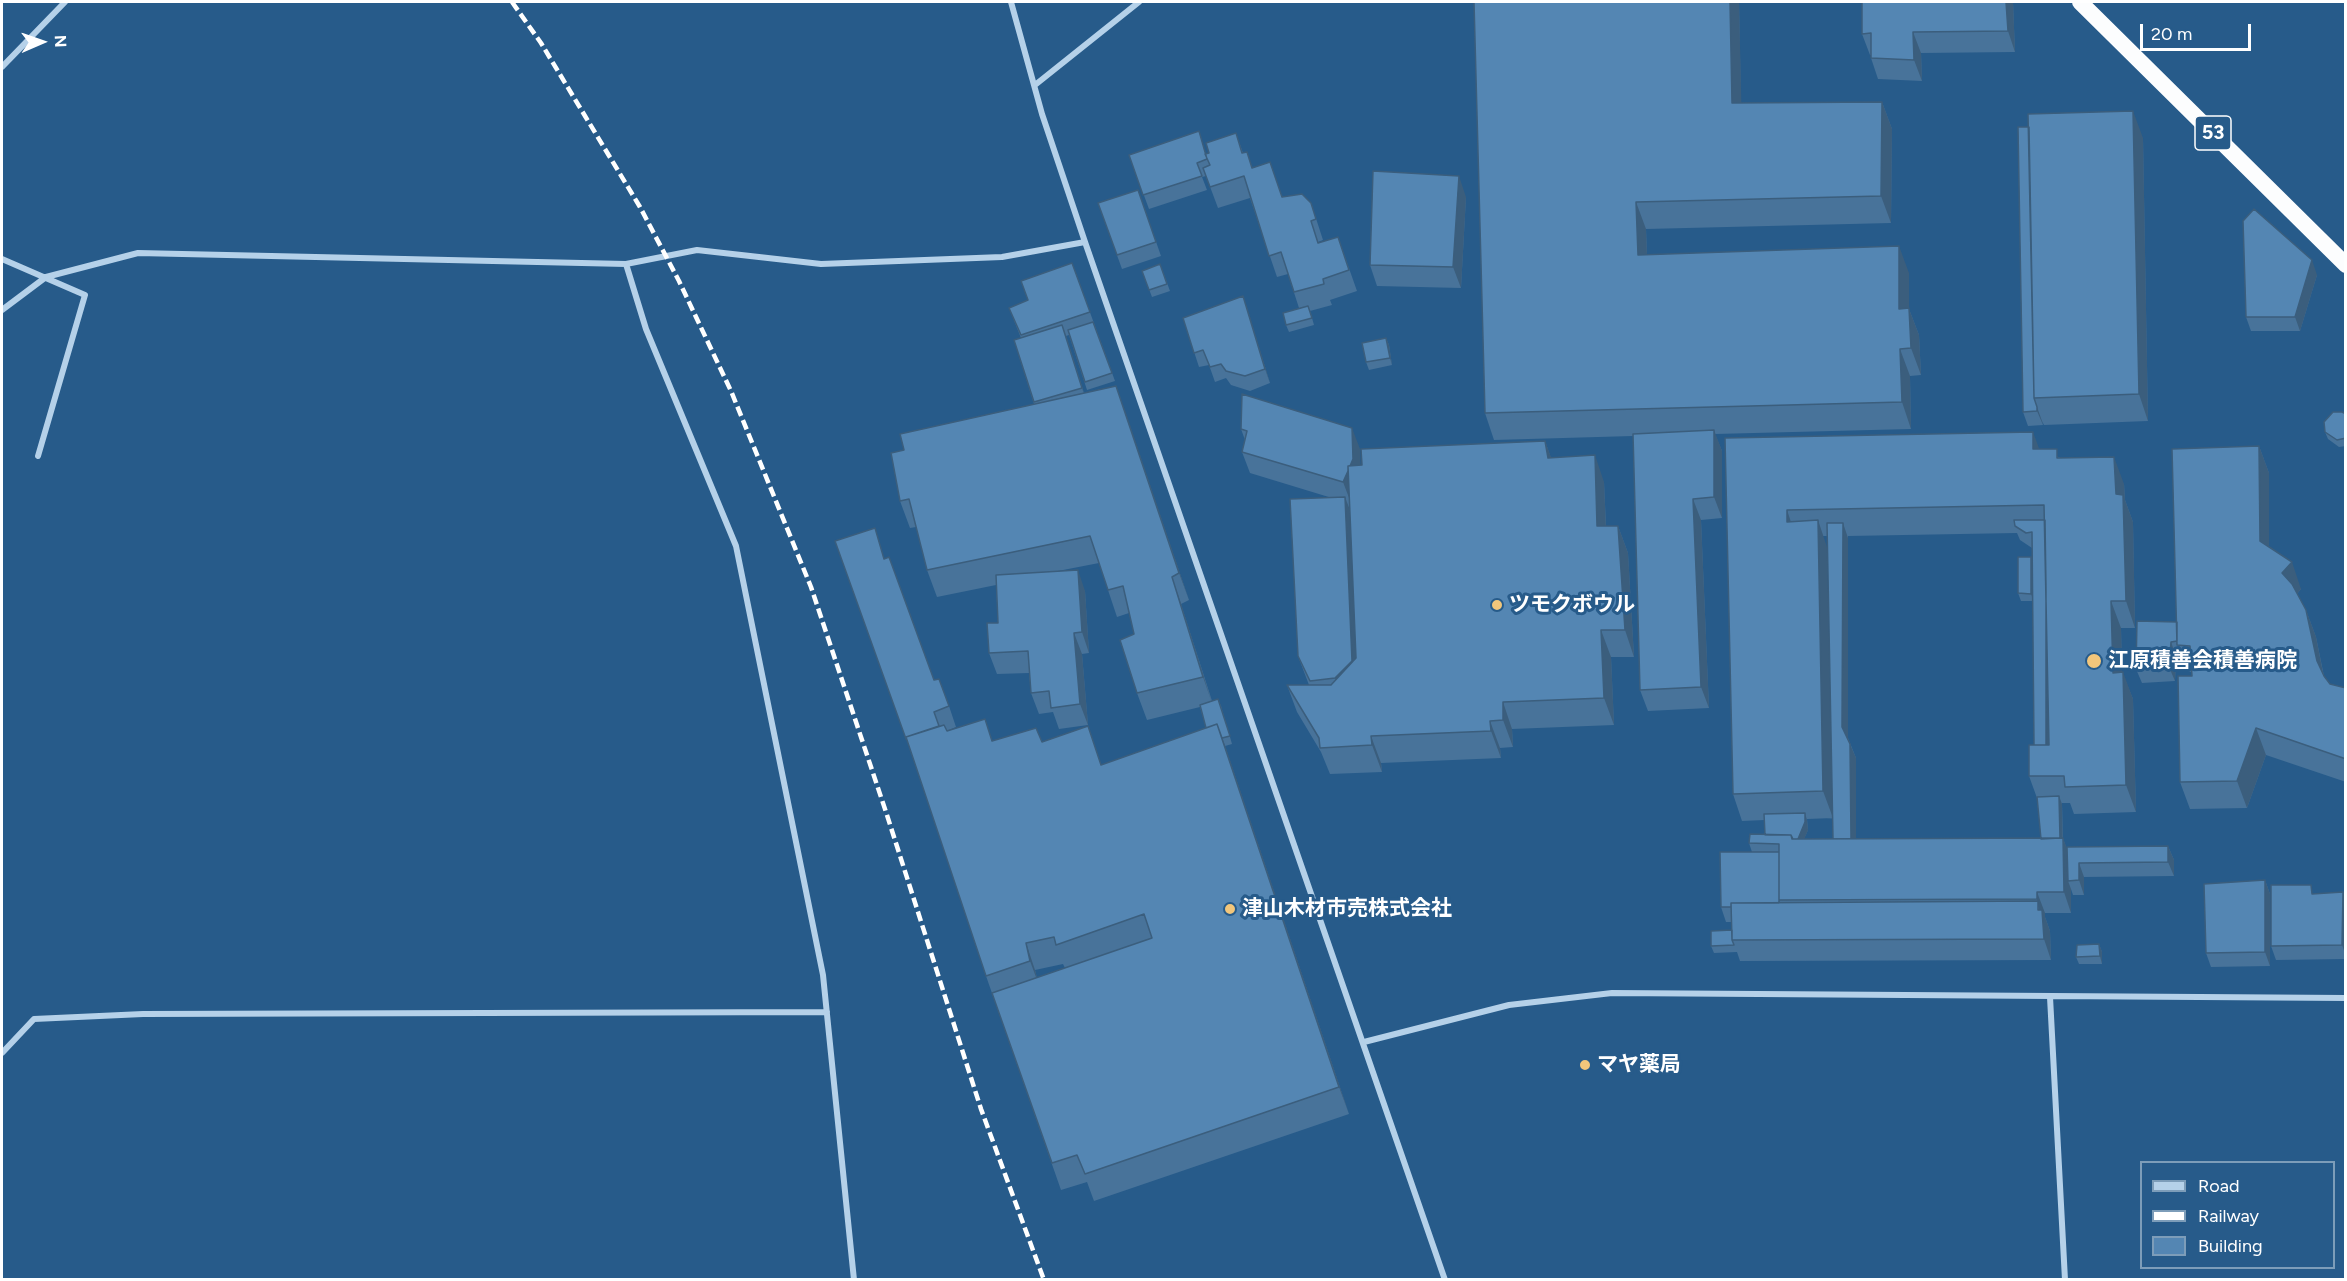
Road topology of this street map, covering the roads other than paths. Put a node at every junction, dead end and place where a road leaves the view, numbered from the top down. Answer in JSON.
{"nodes":[{"id":1,"x":65,"y":2,"type":"edge"},
{"id":2,"x":1011,"y":2,"type":"edge"},
{"id":3,"x":1139,"y":2,"type":"edge"},
{"id":4,"x":2080,"y":2,"type":"edge"},
{"id":5,"x":2,"y":67,"type":"edge"},
{"id":6,"x":1035,"y":85,"type":"junction"},
{"id":7,"x":1085,"y":242,"type":"junction"},
{"id":8,"x":2,"y":259,"type":"edge"},
{"id":9,"x":626,"y":264,"type":"junction"},
{"id":10,"x":2346,"y":265,"type":"edge"},
{"id":11,"x":46,"y":277,"type":"junction"},
{"id":12,"x":2,"y":310,"type":"edge"},
{"id":13,"x":38,"y":456,"type":"dead end"},
{"id":14,"x":2050,"y":997,"type":"junction"},
{"id":15,"x":2346,"y":998,"type":"edge"},
{"id":16,"x":827,"y":1012,"type":"junction"},
{"id":17,"x":1364,"y":1042,"type":"junction"},
{"id":18,"x":2,"y":1053,"type":"edge"},
{"id":19,"x":854,"y":1280,"type":"edge"},
{"id":20,"x":1445,"y":1280,"type":"edge"},
{"id":21,"x":2066,"y":1280,"type":"edge"}],
"edges":[{"from":1,"to":5,"type":"street"},
{"from":2,"to":6,"type":"street"},
{"from":3,"to":6,"type":"street"},
{"from":4,"to":10,"type":"highway","number":"53"},
{"from":6,"to":7,"type":"street"},
{"from":7,"to":9,"type":"street"},
{"from":7,"to":17,"type":"street"},
{"from":8,"to":11,"type":"street"},
{"from":9,"to":11,"type":"street"},
{"from":9,"to":16,"type":"street"},
{"from":11,"to":12,"type":"street"},
{"from":11,"to":13,"type":"street"},
{"from":14,"to":15,"type":"street"},
{"from":14,"to":17,"type":"street"},
{"from":14,"to":21,"type":"street"},
{"from":16,"to":18,"type":"street"},
{"from":16,"to":19,"type":"street"},
{"from":17,"to":20,"type":"street"}]}
